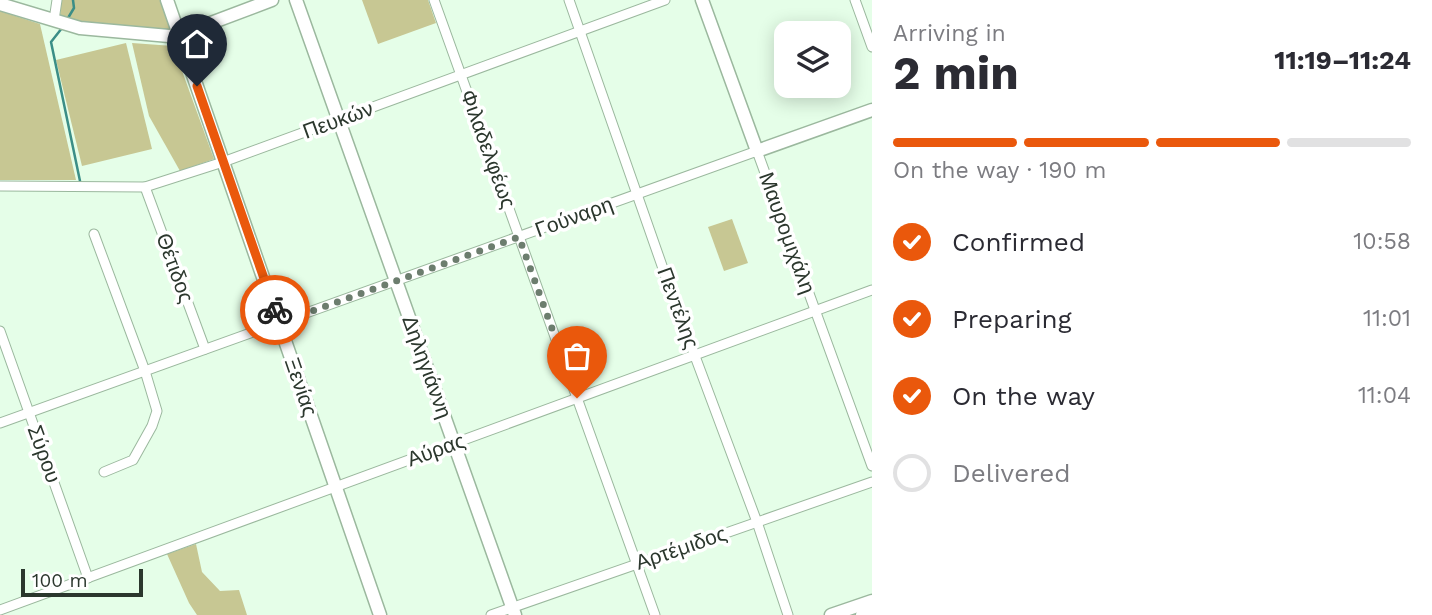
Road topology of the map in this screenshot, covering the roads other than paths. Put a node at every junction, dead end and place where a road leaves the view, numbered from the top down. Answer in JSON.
{"nodes":[{"id":1,"x":57,"y":0,"type":"edge"},
{"id":2,"x":167,"y":0,"type":"edge"},
{"id":3,"x":272,"y":0,"type":"edge"},
{"id":4,"x":296,"y":0,"type":"edge"},
{"id":5,"x":434,"y":0,"type":"edge"},
{"id":6,"x":569,"y":0,"type":"edge"},
{"id":7,"x":665,"y":0,"type":"edge"},
{"id":8,"x":702,"y":0,"type":"edge"},
{"id":9,"x":855,"y":0,"type":"edge"},
{"id":10,"x":0,"y":4,"type":"edge"},
{"id":11,"x":54,"y":20,"type":"junction"},
{"id":12,"x":580,"y":31,"type":"junction"},
{"id":13,"x":179,"y":35,"type":"junction"},
{"id":14,"x":872,"y":47,"type":"edge"},
{"id":15,"x":461,"y":74,"type":"junction"},
{"id":16,"x":872,"y":110,"type":"edge"},
{"id":17,"x":338,"y":120,"type":"junction"},
{"id":18,"x":757,"y":151,"type":"junction"},
{"id":19,"x":223,"y":162,"type":"junction"},
{"id":20,"x":0,"y":186,"type":"edge"},
{"id":21,"x":145,"y":187,"type":"junction"},
{"id":22,"x":637,"y":194,"type":"junction"},
{"id":23,"x":94,"y":234,"type":"dead end"},
{"id":24,"x":519,"y":237,"type":"junction"},
{"id":25,"x":396,"y":281,"type":"junction"},
{"id":26,"x":872,"y":290,"type":"edge"},
{"id":27,"x":816,"y":311,"type":"junction"},
{"id":28,"x":279,"y":323,"type":"junction"},
{"id":29,"x":0,"y":331,"type":"edge"},
{"id":30,"x":205,"y":349,"type":"junction"},
{"id":31,"x":695,"y":355,"type":"junction"},
{"id":32,"x":145,"y":371,"type":"junction"},
{"id":33,"x":577,"y":398,"type":"junction"},
{"id":34,"x":29,"y":413,"type":"junction"},
{"id":35,"x":0,"y":423,"type":"edge"},
{"id":36,"x":454,"y":443,"type":"junction"},
{"id":37,"x":872,"y":466,"type":"edge"},
{"id":38,"x":104,"y":472,"type":"dead end"},
{"id":39,"x":872,"y":482,"type":"edge"},
{"id":40,"x":336,"y":487,"type":"junction"},
{"id":41,"x":757,"y":522,"type":"junction"},
{"id":42,"x":637,"y":564,"type":"junction"},
{"id":43,"x":88,"y":578,"type":"junction"},
{"id":44,"x":872,"y":601,"type":"edge"},
{"id":45,"x":0,"y":610,"type":"edge"},
{"id":46,"x":514,"y":611,"type":"edge"},
{"id":47,"x":872,"y":611,"type":"edge"},
{"id":48,"x":380,"y":615,"type":"edge"},
{"id":49,"x":491,"y":615,"type":"edge"},
{"id":50,"x":655,"y":615,"type":"edge"},
{"id":51,"x":788,"y":615,"type":"edge"},
{"id":52,"x":831,"y":615,"type":"edge"},
{"id":53,"x":862,"y":615,"type":"edge"}],
"edges":[{"from":1,"to":11,"type":"street"},
{"from":2,"to":13,"type":"street","name":"Ξενίας"},
{"from":3,"to":13,"type":"street"},
{"from":4,"to":17,"type":"street","name":"Δηληγιάννη"},
{"from":5,"to":15,"type":"street","name":"Φιλαδελφέως"},
{"from":6,"to":12,"type":"street","name":"Πεντέλης"},
{"from":7,"to":12,"type":"street","name":"Πευκών"},
{"from":8,"to":18,"type":"street","name":"Μαυρομιχάλη"},
{"from":9,"to":14,"type":"street"},
{"from":10,"to":11,"type":"street"},
{"from":11,"to":13,"type":"street"},
{"from":12,"to":15,"type":"street","name":"Πευκών"},
{"from":12,"to":22,"type":"street","name":"Πεντέλης"},
{"from":13,"to":19,"type":"street","name":"Ξενίας"},
{"from":15,"to":17,"type":"street","name":"Πευκών"},
{"from":15,"to":24,"type":"street","name":"Φιλαδελφέως"},
{"from":16,"to":18,"type":"street","name":"Γούναρη"},
{"from":17,"to":19,"type":"street","name":"Πευκών"},
{"from":17,"to":25,"type":"street","name":"Δηληγιάννη"},
{"from":18,"to":22,"type":"street","name":"Γούναρη"},
{"from":18,"to":27,"type":"street","name":"Μαυρομιχάλη"},
{"from":19,"to":21,"type":"street","name":"Πευκών"},
{"from":19,"to":28,"type":"street","name":"Ξενίας"},
{"from":20,"to":21,"type":"street","name":"Πευκών"},
{"from":21,"to":30,"type":"street","name":"Θέτιδος"},
{"from":22,"to":24,"type":"street","name":"Γούναρη"},
{"from":22,"to":31,"type":"street","name":"Πεντέλης"},
{"from":23,"to":32,"type":"street"},
{"from":24,"to":25,"type":"street","name":"Γούναρη"},
{"from":24,"to":33,"type":"street","name":"Φιλαδελφέως"},
{"from":25,"to":28,"type":"street","name":"Γούναρη"},
{"from":25,"to":36,"type":"street","name":"Δηληγιάννη"},
{"from":26,"to":27,"type":"street","name":"Αύρας"},
{"from":27,"to":31,"type":"street","name":"Αύρας"},
{"from":27,"to":37,"type":"street","name":"Μαυρομιχάλη"},
{"from":28,"to":30,"type":"street","name":"Γούναρη"},
{"from":28,"to":40,"type":"street","name":"Ξενίας"},
{"from":29,"to":34,"type":"street","name":"Σύρου"},
{"from":30,"to":32,"type":"street","name":"Γούναρη"},
{"from":31,"to":33,"type":"street","name":"Αύρας"},
{"from":31,"to":41,"type":"street","name":"Πεντέλης"},
{"from":32,"to":34,"type":"street","name":"Γούναρη"},
{"from":32,"to":38,"type":"street"},
{"from":33,"to":36,"type":"street","name":"Αύρας"},
{"from":33,"to":42,"type":"street","name":"Φιλαδελφέως"},
{"from":34,"to":35,"type":"street","name":"Γούναρη"},
{"from":34,"to":43,"type":"street","name":"Σύρου"},
{"from":36,"to":40,"type":"street","name":"Αύρας"},
{"from":36,"to":46,"type":"street","name":"Δηληγιάννη"},
{"from":39,"to":41,"type":"street","name":"Αρτέμιδος"},
{"from":40,"to":43,"type":"street","name":"Αύρας"},
{"from":40,"to":48,"type":"street","name":"Ξενίας"},
{"from":41,"to":42,"type":"street","name":"Αρτέμιδος"},
{"from":41,"to":51,"type":"street","name":"Πεντέλης"},
{"from":42,"to":46,"type":"street","name":"Αρτέμιδος"},
{"from":42,"to":50,"type":"street","name":"Φιλαδελφέως"},
{"from":43,"to":45,"type":"street","name":"Αύρας"},
{"from":44,"to":52,"type":"street"},
{"from":46,"to":49,"type":"street","name":"Αρτέμιδος"},
{"from":47,"to":53,"type":"street"}]}
